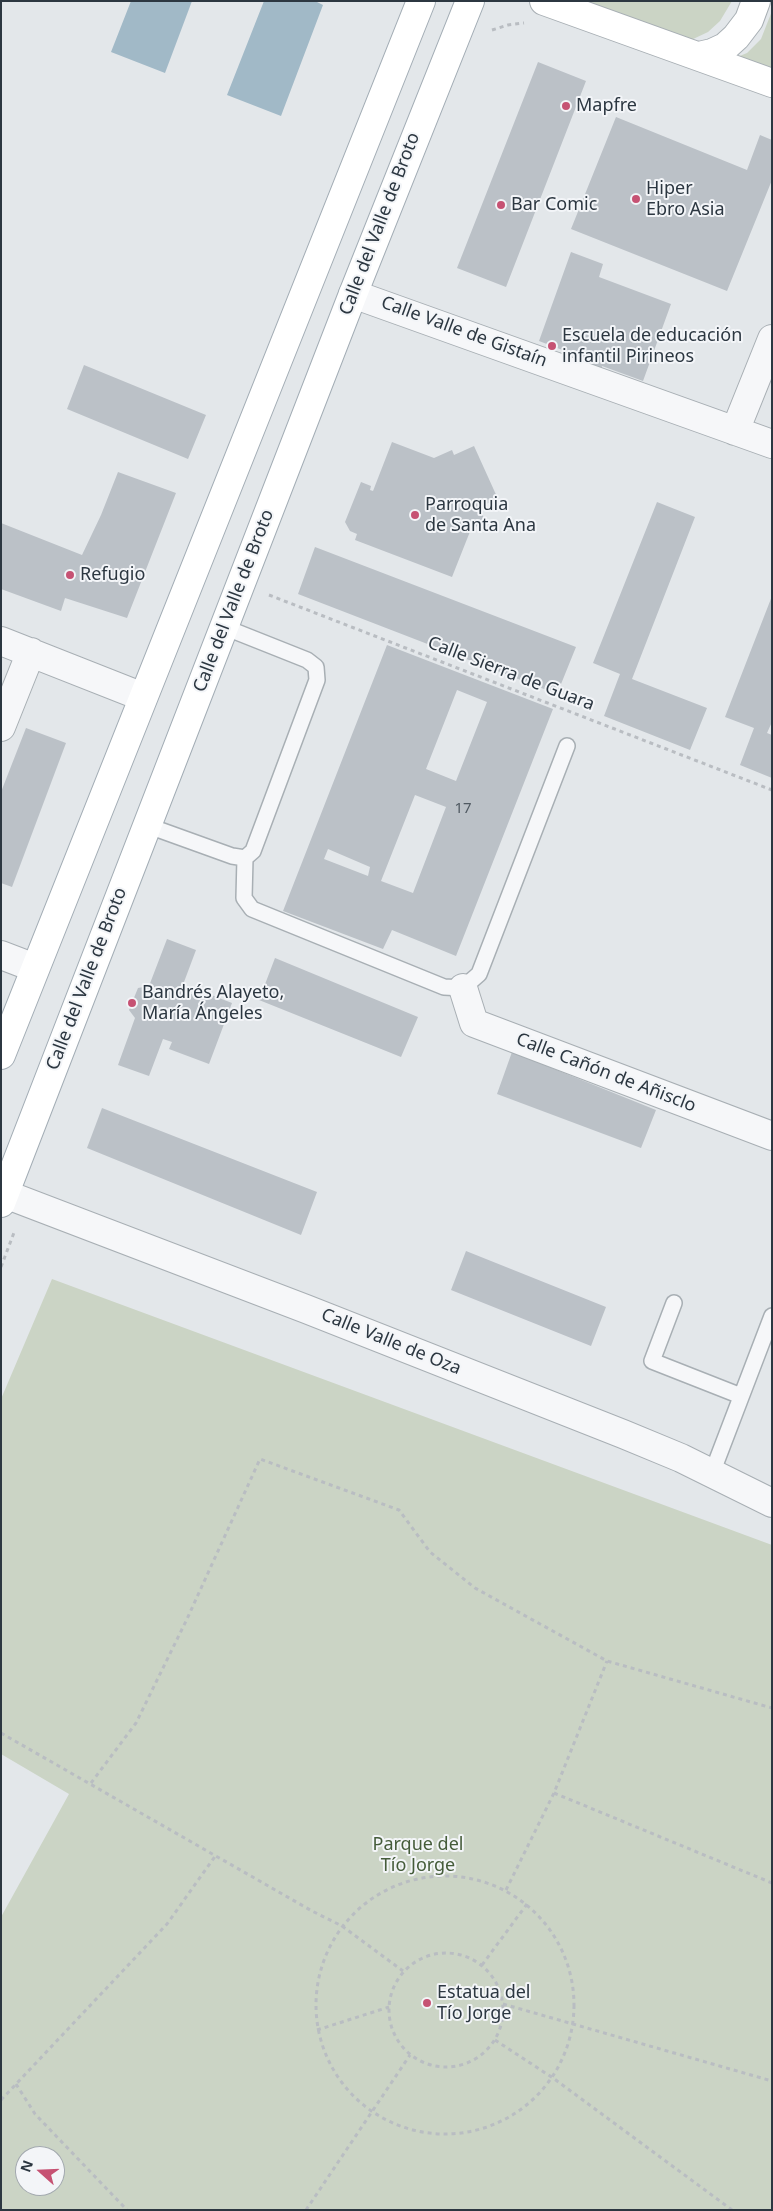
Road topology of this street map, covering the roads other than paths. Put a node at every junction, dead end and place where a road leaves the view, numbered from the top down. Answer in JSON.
{"nodes":[{"id":1,"x":421,"y":1,"type":"edge"},
{"id":2,"x":470,"y":1,"type":"edge"},
{"id":3,"x":544,"y":1,"type":"edge"},
{"id":4,"x":756,"y":1,"type":"edge"},
{"id":5,"x":699,"y":56,"type":"junction"},
{"id":6,"x":772,"y":83,"type":"edge"},
{"id":7,"x":353,"y":294,"type":"junction"},
{"id":8,"x":772,"y":339,"type":"edge"},
{"id":9,"x":735,"y":431,"type":"junction"},
{"id":10,"x":772,"y":444,"type":"edge"},
{"id":11,"x":224,"y":627,"type":"junction"},
{"id":12,"x":1,"y":641,"type":"edge"},
{"id":13,"x":31,"y":652,"type":"junction"},
{"id":14,"x":143,"y":697,"type":"junction"},
{"id":15,"x":1,"y":727,"type":"edge"},
{"id":16,"x":567,"y":746,"type":"dead end"},
{"id":17,"x":146,"y":824,"type":"junction"},
{"id":18,"x":245,"y":858,"type":"junction"},
{"id":19,"x":1,"y":955,"type":"edge"},
{"id":20,"x":34,"y":968,"type":"junction"},
{"id":21,"x":463,"y":988,"type":"junction"},
{"id":22,"x":1,"y":1055,"type":"edge"},
{"id":23,"x":772,"y":1136,"type":"edge"},
{"id":24,"x":3,"y":1198,"type":"edge"},
{"id":25,"x":674,"y":1303,"type":"dead end"},
{"id":26,"x":772,"y":1316,"type":"edge"},
{"id":27,"x":741,"y":1396,"type":"junction"},
{"id":28,"x":712,"y":1473,"type":"junction"},
{"id":29,"x":772,"y":1503,"type":"edge"}],
"edges":[{"from":1,"to":14,"type":"main road"},
{"from":2,"to":7,"type":"main road","name":"Calle del Valle de Broto"},
{"from":3,"to":5,"type":"main road"},
{"from":4,"to":5,"type":"main road"},
{"from":5,"to":6,"type":"main road"},
{"from":7,"to":9,"type":"street","name":"Calle Valle de Gistaín"},
{"from":7,"to":11,"type":"main road","name":"Calle del Valle de Broto"},
{"from":8,"to":9,"type":"street"},
{"from":9,"to":10,"type":"street","name":"Calle Valle de Gistaín"},
{"from":11,"to":17,"type":"main road","name":"Calle del Valle de Broto"},
{"from":11,"to":18,"type":"lane"},
{"from":12,"to":13,"type":"street"},
{"from":13,"to":14,"type":"street"},
{"from":13,"to":15,"type":"street"},
{"from":14,"to":20,"type":"main road"},
{"from":16,"to":21,"type":"lane"},
{"from":17,"to":18,"type":"lane"},
{"from":17,"to":24,"type":"main road","name":"Calle del Valle de Broto"},
{"from":18,"to":21,"type":"lane"},
{"from":19,"to":20,"type":"street"},
{"from":20,"to":22,"type":"main road"},
{"from":21,"to":23,"type":"street","name":"Calle Cañón de Añisclo"},
{"from":24,"to":28,"type":"street","name":"Calle Valle de Oza"},
{"from":25,"to":27,"type":"lane"},
{"from":26,"to":27,"type":"lane"},
{"from":27,"to":28,"type":"lane"},
{"from":28,"to":29,"type":"street","name":"Calle Valle de Oza"}]}
